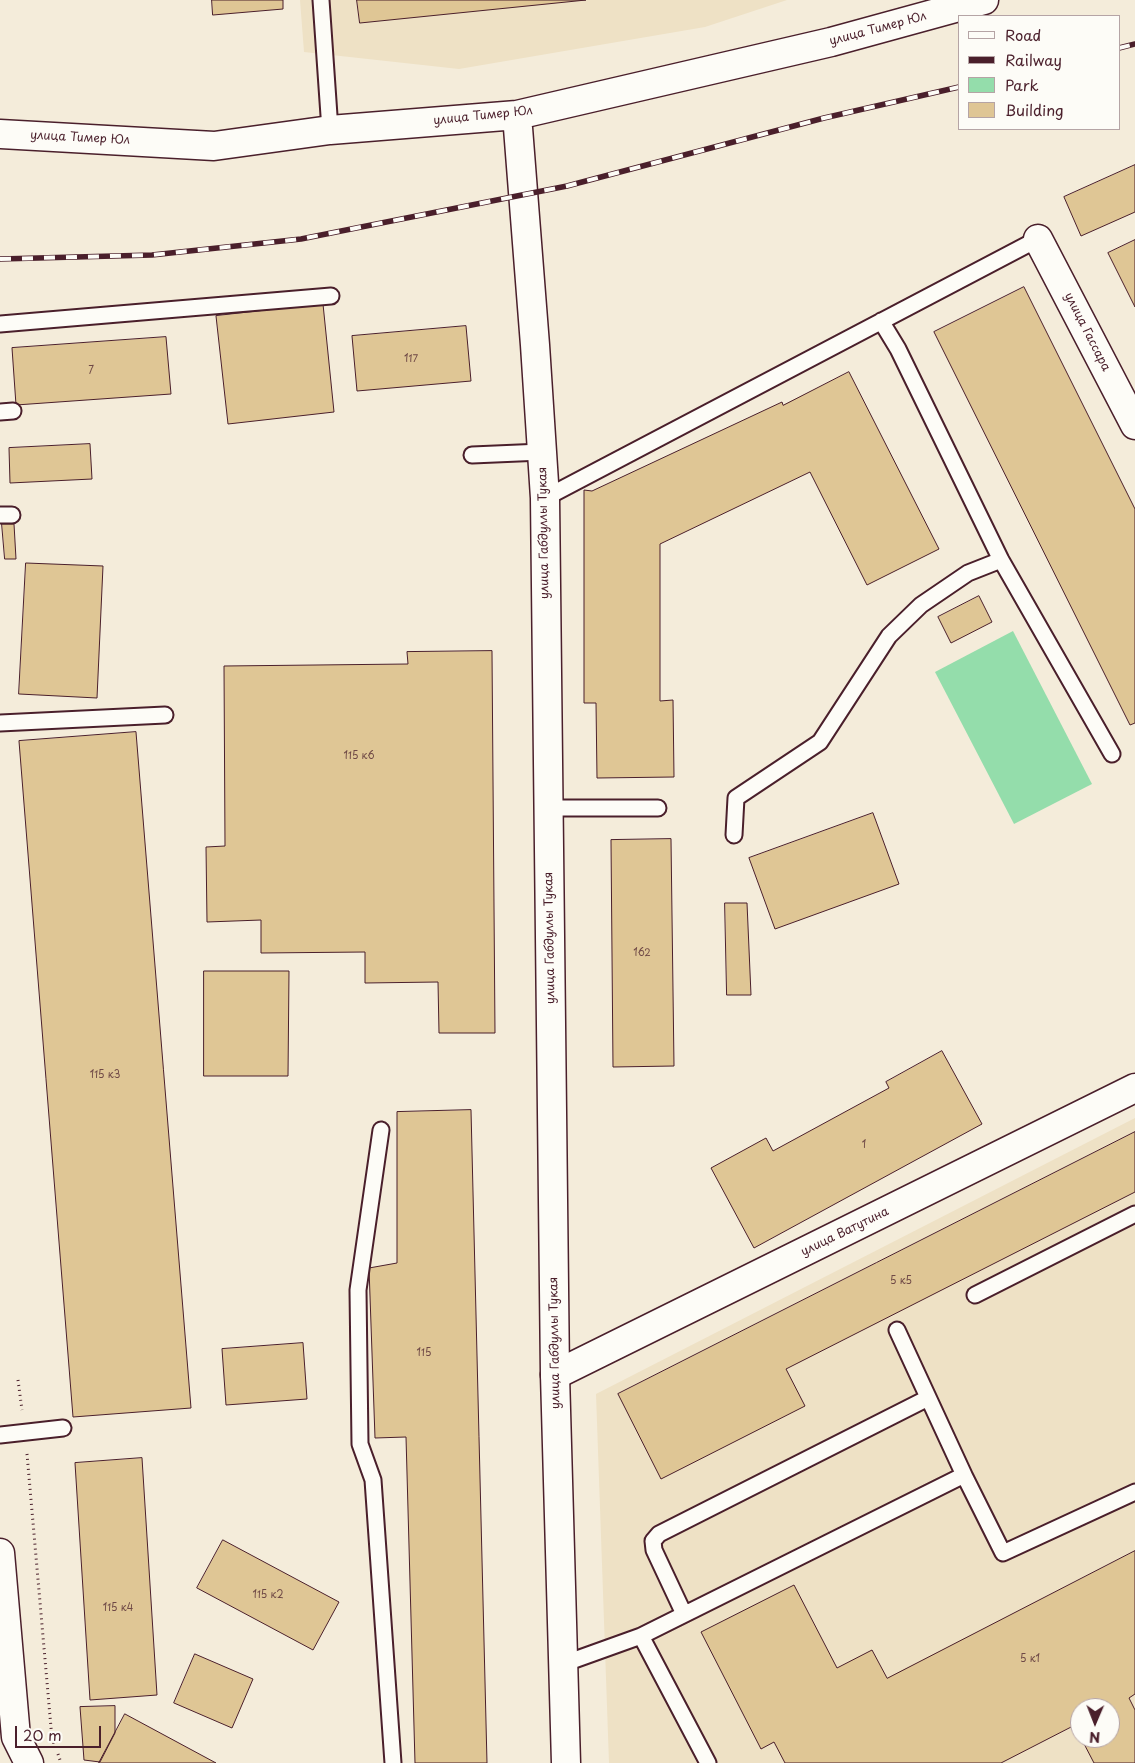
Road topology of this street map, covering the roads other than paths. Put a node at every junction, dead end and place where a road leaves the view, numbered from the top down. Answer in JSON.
{"nodes":[{"id":1,"x":321,"y":0,"type":"edge"},
{"id":2,"x":984,"y":0,"type":"edge"},
{"id":3,"x":517,"y":114,"type":"junction"},
{"id":4,"x":330,"y":130,"type":"junction"},
{"id":5,"x":0,"y":134,"type":"edge"},
{"id":6,"x":1038,"y":239,"type":"joint"},
{"id":7,"x":331,"y":296,"type":"dead end"},
{"id":8,"x":881,"y":321,"type":"junction"},
{"id":9,"x":0,"y":324,"type":"edge"},
{"id":10,"x":1135,"y":425,"type":"edge"},
{"id":11,"x":542,"y":452,"type":"junction"},
{"id":12,"x":472,"y":456,"type":"dead end"},
{"id":13,"x":545,"y":498,"type":"junction"},
{"id":14,"x":1001,"y":560,"type":"junction"},
{"id":15,"x":165,"y":715,"type":"dead end"},
{"id":16,"x":0,"y":723,"type":"edge"},
{"id":17,"x":1112,"y":754,"type":"dead end"},
{"id":18,"x":548,"y":808,"type":"junction"},
{"id":19,"x":658,"y":808,"type":"dead end"},
{"id":20,"x":734,"y":835,"type":"dead end"},
{"id":21,"x":1135,"y":1088,"type":"edge"},
{"id":22,"x":381,"y":1130,"type":"dead end"},
{"id":23,"x":1135,"y":1214,"type":"edge"},
{"id":24,"x":975,"y":1295,"type":"dead end"},
{"id":25,"x":897,"y":1330,"type":"dead end"},
{"id":26,"x":555,"y":1376,"type":"junction"},
{"id":27,"x":928,"y":1398,"type":"junction"},
{"id":28,"x":63,"y":1428,"type":"dead end"},
{"id":29,"x":0,"y":1435,"type":"edge"},
{"id":30,"x":964,"y":1475,"type":"junction"},
{"id":31,"x":1135,"y":1492,"type":"edge"},
{"id":32,"x":0,"y":1553,"type":"edge"},
{"id":33,"x":684,"y":1614,"type":"junction"},
{"id":34,"x":641,"y":1636,"type":"junction"},
{"id":35,"x":563,"y":1664,"type":"junction"},
{"id":36,"x":29,"y":1763,"type":"edge"},
{"id":37,"x":393,"y":1763,"type":"edge"},
{"id":38,"x":566,"y":1763,"type":"edge"},
{"id":39,"x":708,"y":1763,"type":"edge"}],
"edges":[{"from":1,"to":4,"type":"lane"},
{"from":2,"to":3,"type":"street","name":"улица Тимер Юл"},
{"from":3,"to":4,"type":"street","name":"улица Тимер Юл"},
{"from":3,"to":11,"type":"street","name":"улица Габдуллы Тукая"},
{"from":4,"to":5,"type":"street","name":"улица Тимер Юл"},
{"from":6,"to":8,"type":"lane"},
{"from":6,"to":10,"type":"street","name":"улица Гассара"},
{"from":7,"to":9,"type":"lane"},
{"from":8,"to":13,"type":"lane"},
{"from":8,"to":14,"type":"lane"},
{"from":11,"to":12,"type":"lane"},
{"from":11,"to":13,"type":"street","name":"улица Габдуллы Тукая"},
{"from":13,"to":18,"type":"street","name":"улица Габдуллы Тукая"},
{"from":14,"to":17,"type":"lane"},
{"from":14,"to":20,"type":"lane"},
{"from":15,"to":16,"type":"lane"},
{"from":18,"to":19,"type":"lane"},
{"from":18,"to":26,"type":"street","name":"улица Габдуллы Тукая"},
{"from":21,"to":26,"type":"street","name":"улица Ватутина"},
{"from":22,"to":37,"type":"lane"},
{"from":23,"to":24,"type":"lane"},
{"from":25,"to":27,"type":"lane"},
{"from":26,"to":35,"type":"street","name":"улица Габдуллы Тукая"},
{"from":27,"to":30,"type":"lane"},
{"from":27,"to":33,"type":"lane"},
{"from":28,"to":29,"type":"lane"},
{"from":30,"to":31,"type":"lane"},
{"from":30,"to":33,"type":"lane"},
{"from":32,"to":36,"type":"street"},
{"from":33,"to":34,"type":"lane"},
{"from":34,"to":35,"type":"lane"},
{"from":34,"to":39,"type":"lane"},
{"from":35,"to":38,"type":"street","name":"улица Габдуллы Тукая"}]}
